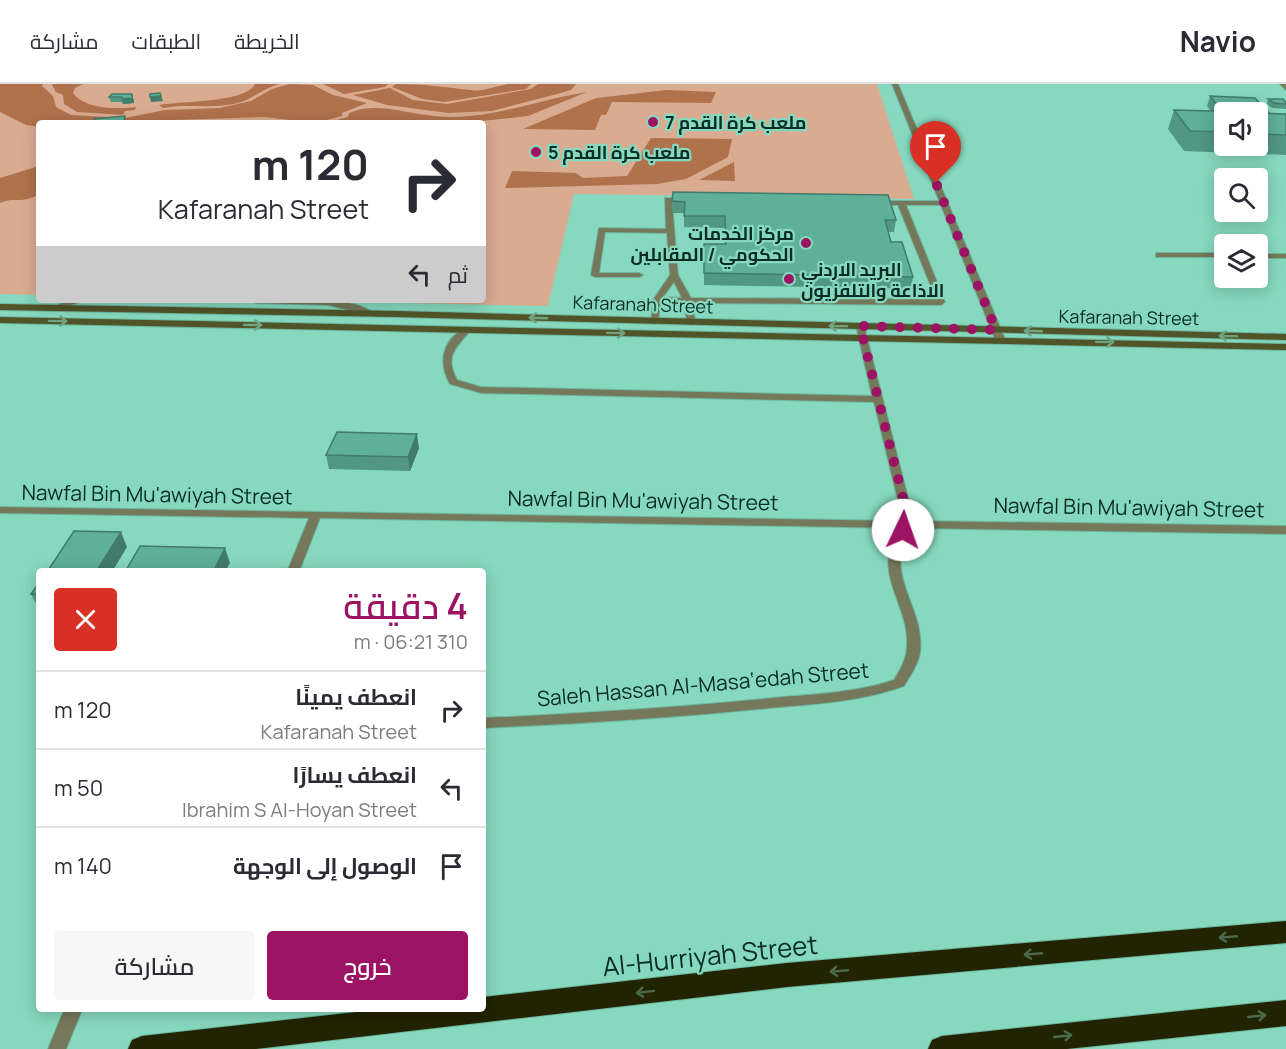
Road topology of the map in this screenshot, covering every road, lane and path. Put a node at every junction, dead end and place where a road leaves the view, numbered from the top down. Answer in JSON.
{"nodes":[{"id":1,"x":895,"y":84,"type":"edge"},
{"id":2,"x":1283,"y":84,"type":"edge"},
{"id":3,"x":1286,"y":88,"type":"edge"},
{"id":4,"x":692,"y":200,"type":"edge"},
{"id":5,"x":865,"y":203,"type":"edge"},
{"id":6,"x":901,"y":203,"type":"junction"},
{"id":7,"x":944,"y":203,"type":"junction"},
{"id":8,"x":670,"y":231,"type":"junction"},
{"id":9,"x":1159,"y":255,"type":"dead end"},
{"id":10,"x":1214,"y":255,"type":"edge"},
{"id":11,"x":1268,"y":256,"type":"edge"},
{"id":12,"x":1286,"y":256,"type":"edge"},
{"id":13,"x":639,"y":275,"type":"dead end"},
{"id":14,"x":674,"y":275,"type":"junction"},
{"id":15,"x":657,"y":300,"type":"junction"},
{"id":16,"x":688,"y":300,"type":"junction"},
{"id":17,"x":71,"y":303,"type":"edge"},
{"id":18,"x":333,"y":303,"type":"edge"},
{"id":19,"x":0,"y":307,"type":"edge"},
{"id":20,"x":51,"y":308,"type":"junction"},
{"id":21,"x":370,"y":313,"type":"junction"},
{"id":22,"x":0,"y":320,"type":"edge"},
{"id":23,"x":654,"y":321,"type":"junction"},
{"id":24,"x":692,"y":322,"type":"junction"},
{"id":25,"x":467,"y":330,"type":"junction"},
{"id":26,"x":861,"y":332,"type":"junction"},
{"id":27,"x":998,"y":335,"type":"junction"},
{"id":28,"x":1286,"y":337,"type":"edge"},
{"id":29,"x":1286,"y":347,"type":"edge"},
{"id":30,"x":878,"y":399,"type":"junction"},
{"id":31,"x":0,"y":510,"type":"edge"},
{"id":32,"x":315,"y":517,"type":"junction"},
{"id":33,"x":909,"y":522,"type":"junction"},
{"id":34,"x":1286,"y":530,"type":"edge"},
{"id":35,"x":296,"y":568,"type":"edge"},
{"id":36,"x":486,"y":723,"type":"edge"},
{"id":37,"x":1286,"y":932,"type":"edge"},
{"id":38,"x":486,"y":1010,"type":"edge"},
{"id":39,"x":73,"y":1012,"type":"edge"},
{"id":40,"x":464,"y":1012,"type":"edge"},
{"id":41,"x":1286,"y":1013,"type":"edge"},
{"id":42,"x":57,"y":1049,"type":"edge"},
{"id":43,"x":142,"y":1049,"type":"edge"},
{"id":44,"x":942,"y":1049,"type":"edge"}],
"edges":[{"from":1,"to":7,"type":"street"},
{"from":2,"to":3,"type":"street"},
{"from":4,"to":8,"type":"street"},
{"from":5,"to":6,"type":"street"},
{"from":6,"to":7,"type":"street"},
{"from":6,"to":16,"type":"street"},
{"from":7,"to":27,"type":"street"},
{"from":8,"to":13,"type":"street"},
{"from":8,"to":14,"type":"street"},
{"from":9,"to":10,"type":"street"},
{"from":11,"to":12,"type":"street"},
{"from":14,"to":15,"type":"street"},
{"from":14,"to":16,"type":"street"},
{"from":15,"to":16,"type":"street"},
{"from":15,"to":23,"type":"street"},
{"from":16,"to":24,"type":"street"},
{"from":17,"to":20,"type":"street"},
{"from":18,"to":21,"type":"street"},
{"from":19,"to":20,"type":"street","name":"Kafaranah Street"},
{"from":20,"to":21,"type":"street","name":"Kafaranah Street"},
{"from":23,"to":21,"type":"street","name":"Kafaranah Street","one_way":true},
{"from":22,"to":25,"type":"street","name":"Kafaranah Street","one_way":true},
{"from":23,"to":24,"type":"street","name":"Kafaranah Street"},
{"from":26,"to":24,"type":"street","name":"Kafaranah Street","one_way":true},
{"from":25,"to":26,"type":"street","name":"Kafaranah Street","one_way":true},
{"from":25,"to":30,"type":"street"},
{"from":26,"to":27,"type":"street","name":"Kafaranah Street"},
{"from":26,"to":30,"type":"street"},
{"from":28,"to":27,"type":"street","name":"Kafaranah Street","one_way":true},
{"from":27,"to":29,"type":"street","name":"Kafaranah Street","one_way":true},
{"from":30,"to":33,"type":"street"},
{"from":31,"to":32,"type":"street","name":"Nawfal Bin Mu'awiyah Street"},
{"from":32,"to":33,"type":"street","name":"Nawfal Bin Mu'awiyah Street"},
{"from":32,"to":35,"type":"street"},
{"from":33,"to":34,"type":"street","name":"Nawfal Bin Mu'awiyah Street"},
{"from":33,"to":36,"type":"street","name":"Saleh Hassan Al-Masa‘edah Street"},
{"from":37,"to":38,"type":"highway","name":"Al-Hurriyah Street","one_way":true},
{"from":39,"to":42,"type":"street"},
{"from":40,"to":43,"type":"highway","name":"Al-Hurriyah Street","one_way":true},
{"from":44,"to":41,"type":"highway","one_way":true}]}
